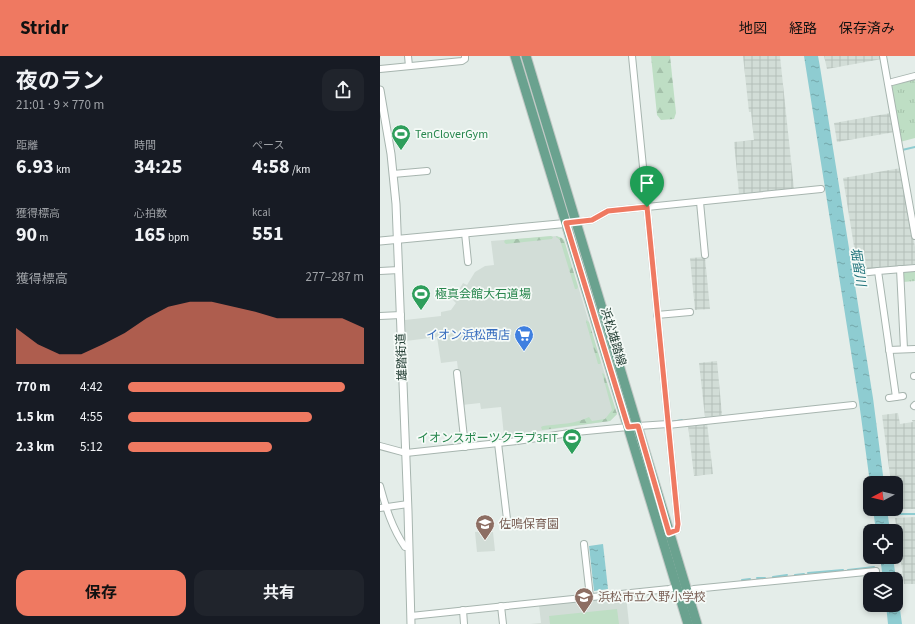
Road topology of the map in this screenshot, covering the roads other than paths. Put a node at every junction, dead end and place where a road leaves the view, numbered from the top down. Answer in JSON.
{"nodes":[{"id":1,"x":408,"y":56,"type":"edge"},
{"id":2,"x":465,"y":56,"type":"edge"},
{"id":3,"x":515,"y":56,"type":"edge"},
{"id":4,"x":526,"y":56,"type":"edge"},
{"id":5,"x":632,"y":56,"type":"edge"},
{"id":6,"x":883,"y":56,"type":"edge"},
{"id":7,"x":409,"y":66,"type":"junction"},
{"id":8,"x":380,"y":69,"type":"edge"},
{"id":9,"x":915,"y":76,"type":"edge"},
{"id":10,"x":892,"y":82,"type":"dead end"},
{"id":11,"x":380,"y":90,"type":"edge"},
{"id":12,"x":383,"y":127,"type":"edge"},
{"id":13,"x":427,"y":171,"type":"dead end"},
{"id":14,"x":393,"y":174,"type":"junction"},
{"id":15,"x":821,"y":189,"type":"dead end"},
{"id":16,"x":915,"y":192,"type":"edge"},
{"id":17,"x":908,"y":194,"type":"junction"},
{"id":18,"x":700,"y":202,"type":"junction"},
{"id":19,"x":647,"y":207,"type":"junction"},
{"id":20,"x":576,"y":222,"type":"junction"},
{"id":21,"x":566,"y":223,"type":"junction"},
{"id":22,"x":465,"y":233,"type":"junction"},
{"id":23,"x":915,"y":236,"type":"edge"},
{"id":24,"x":398,"y":240,"type":"junction"},
{"id":25,"x":380,"y":242,"type":"edge"},
{"id":26,"x":705,"y":255,"type":"dead end"},
{"id":27,"x":468,"y":262,"type":"dead end"},
{"id":28,"x":915,"y":268,"type":"edge"},
{"id":29,"x":900,"y":269,"type":"junction"},
{"id":30,"x":399,"y":270,"type":"junction"},
{"id":31,"x":380,"y":271,"type":"edge"},
{"id":32,"x":878,"y":271,"type":"junction"},
{"id":33,"x":860,"y":273,"type":"dead end"},
{"id":34,"x":690,"y":312,"type":"dead end"},
{"id":35,"x":401,"y":315,"type":"junction"},
{"id":36,"x":657,"y":315,"type":"junction"},
{"id":37,"x":380,"y":316,"type":"edge"},
{"id":38,"x":904,"y":349,"type":"junction"},
{"id":39,"x":915,"y":349,"type":"edge"},
{"id":40,"x":889,"y":350,"type":"junction"},
{"id":41,"x":457,"y":373,"type":"dead end"},
{"id":42,"x":903,"y":396,"type":"dead end"},
{"id":43,"x":896,"y":397,"type":"junction"},
{"id":44,"x":889,"y":398,"type":"dead end"},
{"id":45,"x":853,"y":405,"type":"dead end"},
{"id":46,"x":668,"y":424,"type":"junction"},
{"id":47,"x":638,"y":426,"type":"junction"},
{"id":48,"x":628,"y":427,"type":"junction"},
{"id":49,"x":498,"y":443,"type":"junction"},
{"id":50,"x":380,"y":446,"type":"edge"},
{"id":51,"x":465,"y":447,"type":"junction"},
{"id":52,"x":406,"y":453,"type":"junction"},
{"id":53,"x":380,"y":486,"type":"edge"},
{"id":54,"x":408,"y":504,"type":"junction"},
{"id":55,"x":383,"y":507,"type":"edge"},
{"id":56,"x":507,"y":519,"type":"dead end"},
{"id":57,"x":669,"y":533,"type":"junction"},
{"id":58,"x":584,"y":544,"type":"dead end"},
{"id":59,"x":409,"y":547,"type":"junction"},
{"id":60,"x":876,"y":571,"type":"dead end"},
{"id":61,"x":676,"y":587,"type":"junction"},
{"id":62,"x":687,"y":591,"type":"junction"},
{"id":63,"x":590,"y":597,"type":"junction"},
{"id":64,"x":501,"y":606,"type":"junction"},
{"id":65,"x":463,"y":610,"type":"junction"},
{"id":66,"x":411,"y":616,"type":"junction"},
{"id":67,"x":411,"y":624,"type":"edge"},
{"id":68,"x":464,"y":624,"type":"edge"},
{"id":69,"x":503,"y":624,"type":"edge"},
{"id":70,"x":688,"y":624,"type":"edge"},
{"id":71,"x":696,"y":624,"type":"edge"}],
"edges":[{"from":1,"to":7,"type":"street"},
{"from":2,"to":7,"type":"street"},
{"from":3,"to":21,"type":"main road","name":"浜松雄踏線"},
{"from":4,"to":20,"type":"main road","name":"浜松雄踏線"},
{"from":5,"to":19,"type":"street"},
{"from":6,"to":17,"type":"street"},
{"from":7,"to":8,"type":"street"},
{"from":9,"to":10,"type":"street"},
{"from":11,"to":12,"type":"street","name":"雄踏街道"},
{"from":12,"to":14,"type":"street","name":"雄踏街道"},
{"from":13,"to":14,"type":"street"},
{"from":14,"to":24,"type":"street","name":"雄踏街道"},
{"from":15,"to":18,"type":"street"},
{"from":16,"to":17,"type":"street"},
{"from":17,"to":23,"type":"street"},
{"from":18,"to":19,"type":"street"},
{"from":18,"to":26,"type":"street"},
{"from":19,"to":20,"type":"street"},
{"from":19,"to":36,"type":"street"},
{"from":20,"to":21,"type":"street"},
{"from":20,"to":47,"type":"main road","name":"浜松雄踏線"},
{"from":21,"to":22,"type":"street"},
{"from":21,"to":48,"type":"main road","name":"浜松雄踏線"},
{"from":22,"to":24,"type":"street"},
{"from":22,"to":27,"type":"street"},
{"from":24,"to":25,"type":"street"},
{"from":24,"to":30,"type":"street","name":"雄踏街道"},
{"from":28,"to":29,"type":"street"},
{"from":29,"to":32,"type":"street"},
{"from":29,"to":38,"type":"street"},
{"from":30,"to":31,"type":"street"},
{"from":30,"to":35,"type":"street","name":"雄踏街道"},
{"from":32,"to":33,"type":"street"},
{"from":32,"to":40,"type":"street"},
{"from":34,"to":36,"type":"street"},
{"from":35,"to":37,"type":"street"},
{"from":35,"to":52,"type":"street","name":"雄踏街道"},
{"from":36,"to":46,"type":"street"},
{"from":38,"to":39,"type":"street"},
{"from":38,"to":40,"type":"street"},
{"from":40,"to":43,"type":"street"},
{"from":41,"to":51,"type":"street"},
{"from":42,"to":43,"type":"street"},
{"from":43,"to":44,"type":"street"},
{"from":45,"to":46,"type":"street"},
{"from":46,"to":47,"type":"street"},
{"from":46,"to":57,"type":"street"},
{"from":47,"to":48,"type":"street"},
{"from":47,"to":57,"type":"main road","name":"浜松雄踏線"},
{"from":48,"to":49,"type":"street"},
{"from":48,"to":61,"type":"main road","name":"浜松雄踏線"},
{"from":49,"to":51,"type":"street"},
{"from":49,"to":56,"type":"street"},
{"from":50,"to":52,"type":"street"},
{"from":51,"to":52,"type":"street"},
{"from":52,"to":54,"type":"street","name":"雄踏街道"},
{"from":53,"to":55,"type":"street"},
{"from":54,"to":55,"type":"street"},
{"from":54,"to":59,"type":"street","name":"雄踏街道"},
{"from":55,"to":59,"type":"street"},
{"from":57,"to":62,"type":"main road","name":"浜松雄踏線"},
{"from":58,"to":63,"type":"street"},
{"from":59,"to":66,"type":"street","name":"雄踏街道"},
{"from":60,"to":62,"type":"street"},
{"from":61,"to":63,"type":"street"},
{"from":61,"to":70,"type":"main road","name":"浜松雄踏線"},
{"from":62,"to":71,"type":"main road","name":"浜松雄踏線"},
{"from":63,"to":64,"type":"street"},
{"from":64,"to":65,"type":"street"},
{"from":64,"to":69,"type":"street"},
{"from":65,"to":66,"type":"street"},
{"from":65,"to":68,"type":"street"},
{"from":66,"to":67,"type":"street","name":"雄踏街道"}]}
